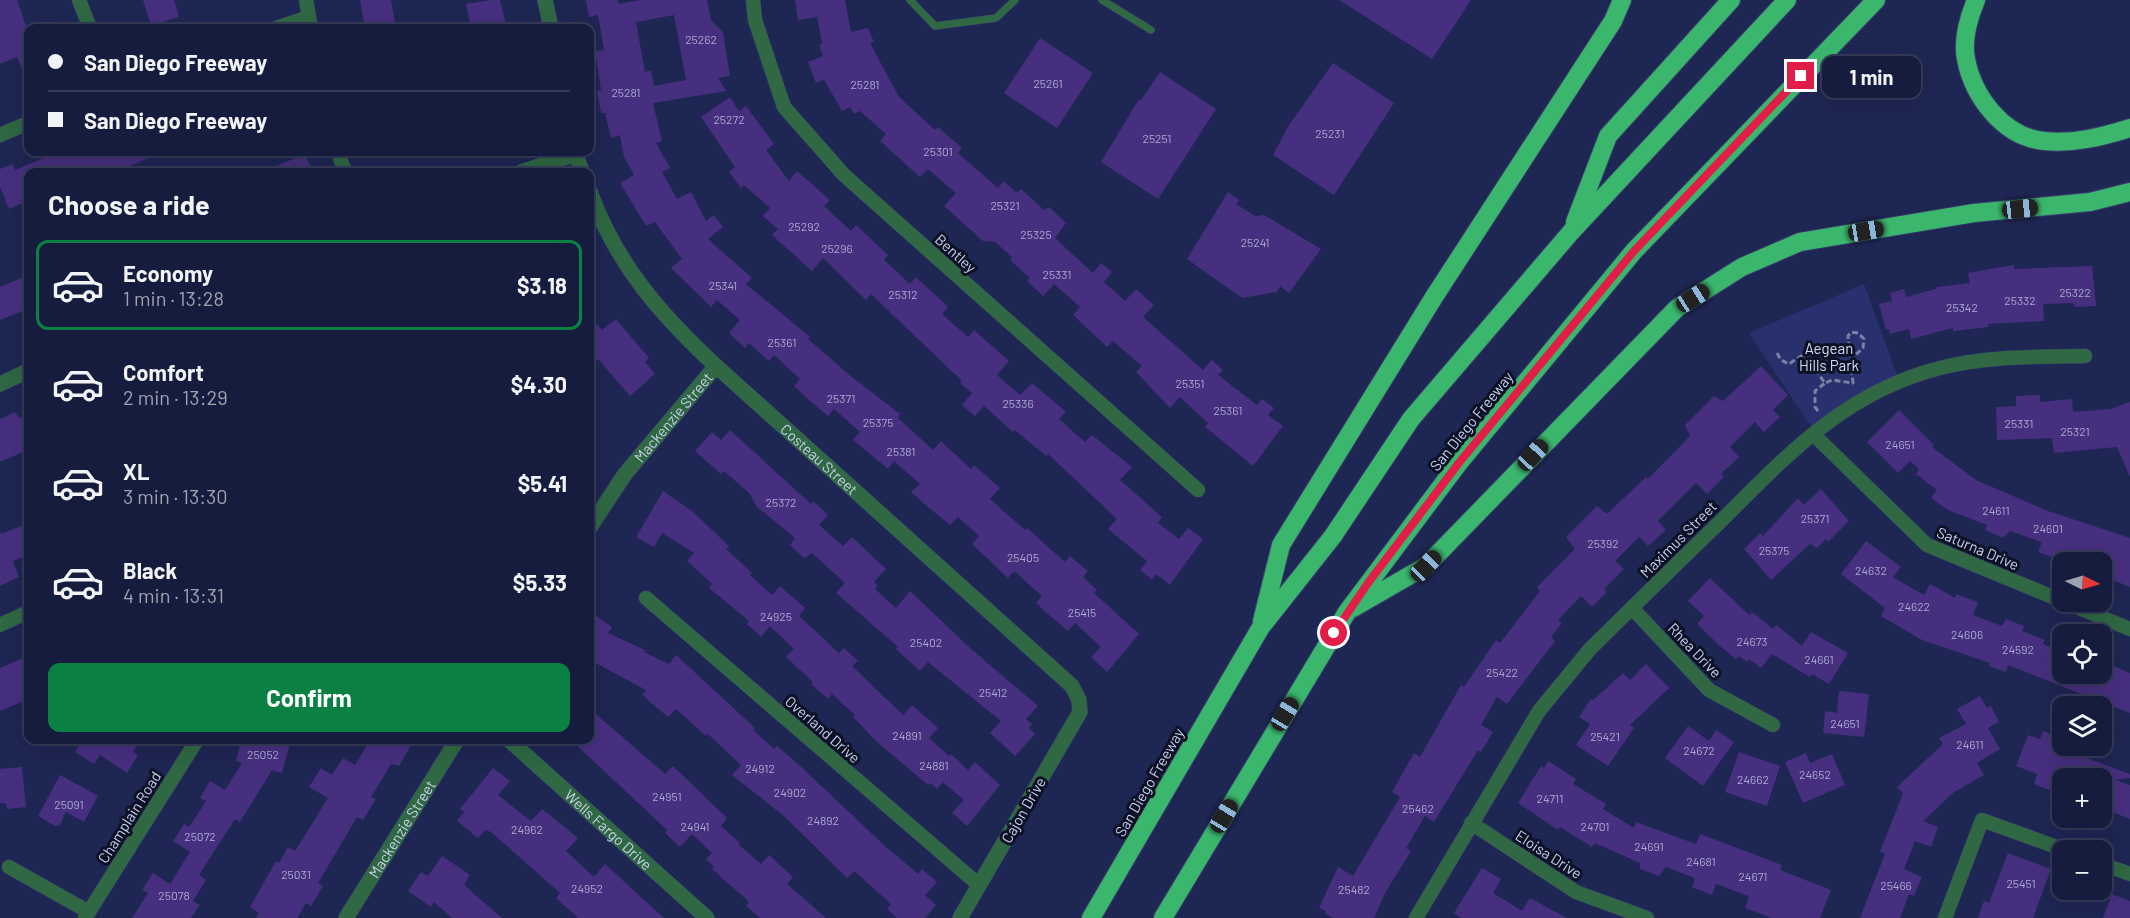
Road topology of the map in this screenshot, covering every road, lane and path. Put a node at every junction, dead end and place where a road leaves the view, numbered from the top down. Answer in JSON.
{"nodes":[{"id":1,"x":79,"y":0,"type":"edge"},
{"id":2,"x":306,"y":0,"type":"edge"},
{"id":3,"x":545,"y":0,"type":"edge"},
{"id":4,"x":753,"y":0,"type":"edge"},
{"id":5,"x":910,"y":0,"type":"edge"},
{"id":6,"x":1015,"y":0,"type":"edge"},
{"id":7,"x":1102,"y":0,"type":"edge"},
{"id":8,"x":1622,"y":0,"type":"edge"},
{"id":9,"x":1731,"y":0,"type":"edge"},
{"id":10,"x":1788,"y":0,"type":"edge"},
{"id":11,"x":1876,"y":0,"type":"edge"},
{"id":12,"x":1976,"y":0,"type":"edge"},
{"id":13,"x":310,"y":22,"type":"edge"},
{"id":14,"x":88,"y":24,"type":"edge"},
{"id":15,"x":550,"y":24,"type":"edge"},
{"id":16,"x":1151,"y":30,"type":"dead end"},
{"id":17,"x":24,"y":125,"type":"edge"},
{"id":18,"x":2130,"y":128,"type":"edge"},
{"id":19,"x":0,"y":135,"type":"edge"},
{"id":20,"x":566,"y":156,"type":"edge"},
{"id":21,"x":532,"y":168,"type":"edge"},
{"id":22,"x":2130,"y":192,"type":"edge"},
{"id":23,"x":594,"y":203,"type":"edge"},
{"id":24,"x":1571,"y":232,"type":"junction"},
{"id":25,"x":1777,"y":353,"type":"dead end"},
{"id":26,"x":2085,"y":356,"type":"dead end"},
{"id":27,"x":1851,"y":359,"type":"junction"},
{"id":28,"x":716,"y":366,"type":"junction"},
{"id":29,"x":24,"y":373,"type":"edge"},
{"id":30,"x":1825,"y":383,"type":"junction"},
{"id":31,"x":0,"y":384,"type":"edge"},
{"id":32,"x":1827,"y":422,"type":"junction"},
{"id":33,"x":1813,"y":434,"type":"junction"},
{"id":34,"x":1198,"y":490,"type":"dead end"},
{"id":35,"x":594,"y":521,"type":"edge"},
{"id":36,"x":646,"y":598,"type":"dead end"},
{"id":37,"x":1632,"y":608,"type":"junction"},
{"id":38,"x":1347,"y":612,"type":"junction"},
{"id":39,"x":24,"y":614,"type":"edge"},
{"id":40,"x":0,"y":625,"type":"edge"},
{"id":41,"x":1261,"y":627,"type":"junction"},
{"id":42,"x":2130,"y":629,"type":"edge"},
{"id":43,"x":1079,"y":700,"type":"joint"},
{"id":44,"x":1773,"y":724,"type":"dead end"},
{"id":45,"x":194,"y":744,"type":"edge"},
{"id":46,"x":455,"y":744,"type":"edge"},
{"id":47,"x":513,"y":744,"type":"edge"},
{"id":48,"x":1471,"y":823,"type":"junction"},
{"id":49,"x":2052,"y":845,"type":"edge"},
{"id":50,"x":9,"y":867,"type":"dead end"},
{"id":51,"x":2112,"y":868,"type":"edge"},
{"id":52,"x":2130,"y":874,"type":"edge"},
{"id":53,"x":979,"y":885,"type":"junction"},
{"id":54,"x":87,"y":915,"type":"edge"},
{"id":55,"x":351,"y":916,"type":"edge"},
{"id":56,"x":707,"y":918,"type":"edge"},
{"id":57,"x":960,"y":918,"type":"edge"},
{"id":58,"x":1091,"y":918,"type":"edge"},
{"id":59,"x":1163,"y":918,"type":"edge"},
{"id":60,"x":1416,"y":918,"type":"edge"},
{"id":61,"x":1647,"y":918,"type":"edge"},
{"id":62,"x":1945,"y":918,"type":"edge"}],
"edges":[{"from":1,"to":14,"type":"street"},
{"from":2,"to":13,"type":"street"},
{"from":3,"to":15,"type":"street"},
{"from":4,"to":34,"type":"street","name":"Bentley"},
{"from":5,"to":6,"type":"lane"},
{"from":7,"to":16,"type":"lane"},
{"from":8,"to":41,"type":"highway"},
{"from":9,"to":24,"type":"highway"},
{"from":10,"to":24,"type":"highway","name":"San Diego Freeway"},
{"from":11,"to":38,"type":"highway","name":"San Diego Freeway"},
{"from":12,"to":18,"type":"highway"},
{"from":17,"to":19,"type":"street"},
{"from":20,"to":21,"type":"street"},
{"from":22,"to":38,"type":"highway"},
{"from":23,"to":28,"type":"street","name":"Costeau Street"},
{"from":24,"to":41,"type":"highway","name":"San Diego Freeway"},
{"from":25,"to":30,"type":"path"},
{"from":26,"to":32,"type":"street","name":"Maximus Street"},
{"from":27,"to":27,"type":"path"},
{"from":27,"to":30,"type":"path"},
{"from":28,"to":35,"type":"street","name":"Mackenzie Street"},
{"from":28,"to":43,"type":"street","name":"Costeau Street"},
{"from":29,"to":31,"type":"street"},
{"from":30,"to":32,"type":"path"},
{"from":32,"to":33,"type":"street","name":"Maximus Street"},
{"from":33,"to":37,"type":"street","name":"Maximus Street"},
{"from":33,"to":42,"type":"street","name":"Saturna Drive"},
{"from":36,"to":53,"type":"street","name":"Overland Drive"},
{"from":37,"to":44,"type":"street","name":"Rhea Drive"},
{"from":37,"to":48,"type":"street","name":"Maximus Street"},
{"from":38,"to":59,"type":"highway","name":"San Diego Freeway"},
{"from":39,"to":40,"type":"street"},
{"from":41,"to":58,"type":"highway","name":"San Diego Freeway"},
{"from":43,"to":53,"type":"street","name":"Cajon Drive"},
{"from":45,"to":54,"type":"street","name":"Champlain Road"},
{"from":46,"to":55,"type":"street","name":"Mackenzie Street"},
{"from":47,"to":56,"type":"street","name":"Wells Fargo Drive"},
{"from":48,"to":60,"type":"street","name":"Maximus Street"},
{"from":48,"to":61,"type":"street","name":"Eloisa Drive"},
{"from":49,"to":62,"type":"street"},
{"from":50,"to":54,"type":"street","name":"Champlain Road"},
{"from":51,"to":52,"type":"street"},
{"from":53,"to":57,"type":"street","name":"Cajon Drive"}]}
